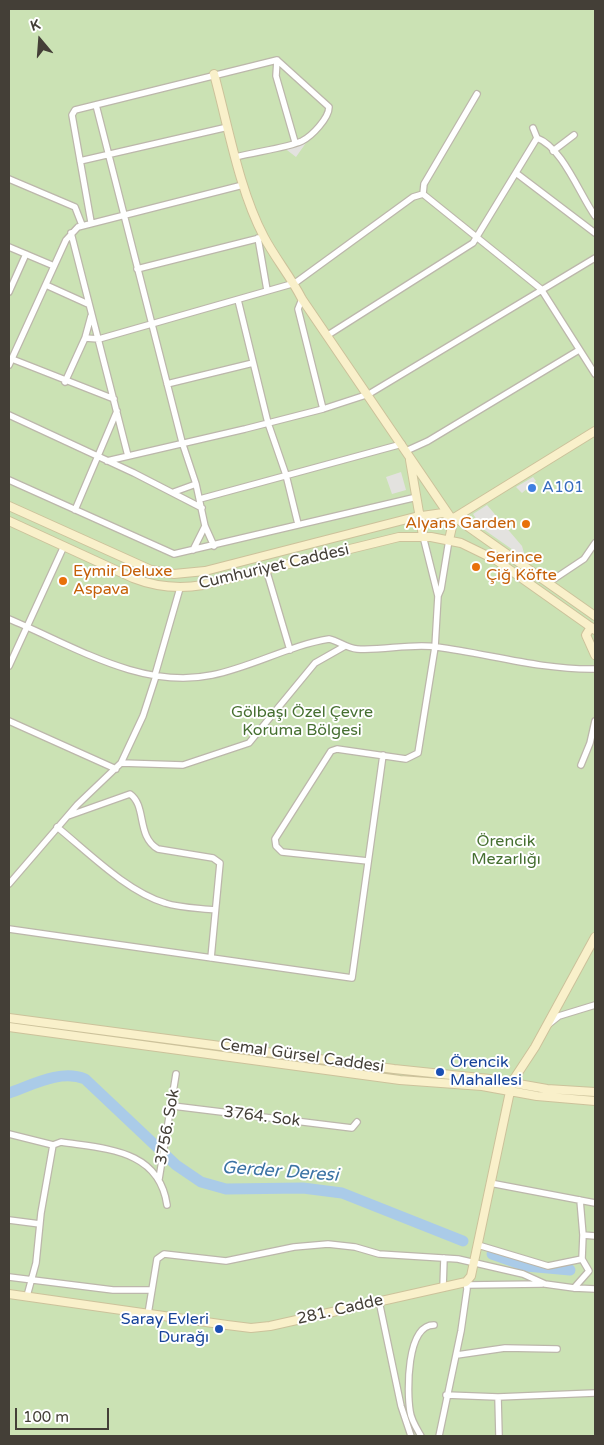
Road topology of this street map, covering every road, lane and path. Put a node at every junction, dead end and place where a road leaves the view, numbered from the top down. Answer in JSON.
{"nodes":[{"id":1,"x":277,"y":60,"type":"junction"},
{"id":2,"x":214,"y":74,"type":"junction"},
{"id":3,"x":477,"y":94,"type":"dead end"},
{"id":4,"x":96,"y":104,"type":"junction"},
{"id":5,"x":228,"y":128,"type":"junction"},
{"id":6,"x":533,"y":128,"type":"dead end"},
{"id":7,"x":574,"y":135,"type":"dead end"},
{"id":8,"x":537,"y":138,"type":"junction"},
{"id":9,"x":295,"y":142,"type":"junction"},
{"id":10,"x":553,"y":151,"type":"junction"},
{"id":11,"x":109,"y":155,"type":"junction"},
{"id":12,"x":236,"y":157,"type":"junction"},
{"id":13,"x":80,"y":161,"type":"junction"},
{"id":14,"x":516,"y":173,"type":"junction"},
{"id":15,"x":9,"y":179,"type":"edge"},
{"id":16,"x":243,"y":185,"type":"junction"},
{"id":17,"x":424,"y":194,"type":"junction"},
{"id":18,"x":123,"y":214,"type":"junction"},
{"id":19,"x":595,"y":216,"type":"edge"},
{"id":20,"x":91,"y":222,"type":"junction"},
{"id":21,"x":82,"y":225,"type":"junction"},
{"id":22,"x":71,"y":233,"type":"junction"},
{"id":23,"x":595,"y":233,"type":"edge"},
{"id":24,"x":477,"y":236,"type":"junction"},
{"id":25,"x":261,"y":238,"type":"junction"},
{"id":26,"x":9,"y":247,"type":"edge"},
{"id":27,"x":26,"y":254,"type":"junction"},
{"id":28,"x":595,"y":258,"type":"edge"},
{"id":29,"x":54,"y":266,"type":"junction"},
{"id":30,"x":137,"y":269,"type":"junction"},
{"id":31,"x":295,"y":283,"type":"junction"},
{"id":32,"x":46,"y":285,"type":"junction"},
{"id":33,"x":541,"y":289,"type":"junction"},
{"id":34,"x":267,"y":290,"type":"junction"},
{"id":35,"x":9,"y":292,"type":"edge"},
{"id":36,"x":302,"y":299,"type":"junction"},
{"id":37,"x":238,"y":300,"type":"junction"},
{"id":38,"x":88,"y":304,"type":"junction"},
{"id":39,"x":91,"y":316,"type":"junction"},
{"id":40,"x":153,"y":322,"type":"junction"},
{"id":41,"x":328,"y":336,"type":"junction"},
{"id":42,"x":85,"y":338,"type":"junction"},
{"id":43,"x":99,"y":339,"type":"junction"},
{"id":44,"x":579,"y":350,"type":"junction"},
{"id":45,"x":12,"y":359,"type":"junction"},
{"id":46,"x":254,"y":363,"type":"junction"},
{"id":47,"x":9,"y":366,"type":"edge"},
{"id":48,"x":595,"y":374,"type":"edge"},
{"id":49,"x":65,"y":382,"type":"junction"},
{"id":50,"x":167,"y":384,"type":"junction"},
{"id":51,"x":369,"y":394,"type":"junction"},
{"id":52,"x":114,"y":399,"type":"junction"},
{"id":53,"x":323,"y":409,"type":"junction"},
{"id":54,"x":117,"y":411,"type":"junction"},
{"id":55,"x":9,"y":415,"type":"edge"},
{"id":56,"x":268,"y":423,"type":"junction"},
{"id":57,"x":595,"y":431,"type":"edge"},
{"id":58,"x":182,"y":442,"type":"junction"},
{"id":59,"x":406,"y":451,"type":"junction"},
{"id":60,"x":128,"y":456,"type":"junction"},
{"id":61,"x":98,"y":458,"type":"junction"},
{"id":62,"x":108,"y":461,"type":"junction"},
{"id":63,"x":286,"y":475,"type":"junction"},
{"id":64,"x":9,"y":480,"type":"edge"},
{"id":65,"x":196,"y":484,"type":"junction"},
{"id":66,"x":174,"y":492,"type":"junction"},
{"id":67,"x":417,"y":497,"type":"junction"},
{"id":68,"x":200,"y":499,"type":"junction"},
{"id":69,"x":9,"y":506,"type":"edge"},
{"id":70,"x":202,"y":508,"type":"junction"},
{"id":71,"x":76,"y":510,"type":"junction"},
{"id":72,"x":420,"y":516,"type":"junction"},
{"id":73,"x":452,"y":516,"type":"junction"},
{"id":74,"x":9,"y":521,"type":"edge"},
{"id":75,"x":298,"y":524,"type":"junction"},
{"id":76,"x":205,"y":526,"type":"junction"},
{"id":77,"x":423,"y":536,"type":"junction"},
{"id":78,"x":449,"y":540,"type":"junction"},
{"id":79,"x":595,"y":544,"type":"edge"},
{"id":80,"x":64,"y":546,"type":"junction"},
{"id":81,"x":214,"y":546,"type":"junction"},
{"id":82,"x":193,"y":550,"type":"junction"},
{"id":83,"x":266,"y":569,"type":"junction"},
{"id":84,"x":548,"y":583,"type":"junction"},
{"id":85,"x":180,"y":588,"type":"junction"},
{"id":86,"x":438,"y":596,"type":"junction"},
{"id":87,"x":586,"y":610,"type":"junction"},
{"id":88,"x":595,"y":616,"type":"edge"},
{"id":89,"x":9,"y":619,"type":"edge"},
{"id":90,"x":580,"y":619,"type":"junction"},
{"id":91,"x":27,"y":626,"type":"junction"},
{"id":92,"x":593,"y":629,"type":"edge"},
{"id":93,"x":345,"y":646,"type":"junction"},
{"id":94,"x":435,"y":647,"type":"junction"},
{"id":95,"x":290,"y":650,"type":"junction"},
{"id":96,"x":595,"y":655,"type":"edge"},
{"id":97,"x":9,"y":666,"type":"edge"},
{"id":98,"x":595,"y":669,"type":"edge"},
{"id":99,"x":156,"y":676,"type":"junction"},
{"id":100,"x":9,"y":721,"type":"edge"},
{"id":101,"x":595,"y":721,"type":"edge"},
{"id":102,"x":383,"y":755,"type":"junction"},
{"id":103,"x":121,"y":763,"type":"junction"},
{"id":104,"x":581,"y":764,"type":"dead end"},
{"id":105,"x":116,"y":769,"type":"junction"},
{"id":106,"x":68,"y":816,"type":"junction"},
{"id":107,"x":57,"y":827,"type":"junction"},
{"id":108,"x":368,"y":861,"type":"junction"},
{"id":109,"x":9,"y":872,"type":"edge"},
{"id":110,"x":13,"y":878,"type":"junction"},
{"id":111,"x":9,"y":884,"type":"edge"},
{"id":112,"x":215,"y":910,"type":"junction"},
{"id":113,"x":9,"y":928,"type":"edge"},
{"id":114,"x":595,"y":938,"type":"edge"},
{"id":115,"x":210,"y":958,"type":"junction"},
{"id":116,"x":595,"y":1005,"type":"edge"},
{"id":117,"x":9,"y":1018,"type":"edge"},
{"id":118,"x":548,"y":1024,"type":"junction"},
{"id":119,"x":9,"y":1027,"type":"edge"},
{"id":120,"x":176,"y":1074,"type":"dead end"},
{"id":121,"x":512,"y":1082,"type":"junction"},
{"id":122,"x":510,"y":1091,"type":"junction"},
{"id":123,"x":595,"y":1092,"type":"edge"},
{"id":124,"x":595,"y":1101,"type":"edge"},
{"id":125,"x":173,"y":1106,"type":"junction"},
{"id":126,"x":357,"y":1122,"type":"dead end"},
{"id":127,"x":9,"y":1134,"type":"edge"},
{"id":128,"x":53,"y":1145,"type":"junction"},
{"id":129,"x":159,"y":1179,"type":"junction"},
{"id":130,"x":490,"y":1183,"type":"junction"},
{"id":131,"x":580,"y":1200,"type":"junction"},
{"id":132,"x":595,"y":1203,"type":"edge"},
{"id":133,"x":167,"y":1205,"type":"dead end"},
{"id":134,"x":9,"y":1220,"type":"edge"},
{"id":135,"x":40,"y":1224,"type":"junction"},
{"id":136,"x":583,"y":1235,"type":"junction"},
{"id":137,"x":595,"y":1236,"type":"edge"},
{"id":138,"x":478,"y":1245,"type":"junction"},
{"id":139,"x":444,"y":1258,"type":"junction"},
{"id":140,"x":582,"y":1260,"type":"junction"},
{"id":141,"x":474,"y":1264,"type":"junction"},
{"id":142,"x":592,"y":1272,"type":"edge"},
{"id":143,"x":9,"y":1277,"type":"edge"},
{"id":144,"x":31,"y":1280,"type":"junction"},
{"id":145,"x":466,"y":1284,"type":"junction"},
{"id":146,"x":544,"y":1284,"type":"junction"},
{"id":147,"x":443,"y":1288,"type":"junction"},
{"id":148,"x":574,"y":1288,"type":"junction"},
{"id":149,"x":595,"y":1289,"type":"edge"},
{"id":150,"x":152,"y":1290,"type":"junction"},
{"id":151,"x":9,"y":1294,"type":"edge"},
{"id":152,"x":27,"y":1296,"type":"junction"},
{"id":153,"x":380,"y":1301,"type":"junction"},
{"id":154,"x":148,"y":1314,"type":"junction"},
{"id":155,"x":434,"y":1325,"type":"dead end"},
{"id":156,"x":557,"y":1349,"type":"dead end"},
{"id":157,"x":457,"y":1355,"type":"junction"},
{"id":158,"x":595,"y":1394,"type":"edge"},
{"id":159,"x":446,"y":1395,"type":"junction"},
{"id":160,"x":498,"y":1397,"type":"junction"},
{"id":161,"x":411,"y":1436,"type":"edge"},
{"id":162,"x":421,"y":1436,"type":"edge"},
{"id":163,"x":439,"y":1436,"type":"edge"},
{"id":164,"x":499,"y":1436,"type":"edge"}],
"edges":[{"from":1,"to":2,"type":"street"},
{"from":1,"to":9,"type":"street"},
{"from":1,"to":9,"type":"street"},
{"from":2,"to":4,"type":"street"},
{"from":2,"to":5,"type":"street"},
{"from":3,"to":17,"type":"street"},
{"from":4,"to":11,"type":"street"},
{"from":4,"to":13,"type":"street"},
{"from":5,"to":11,"type":"street"},
{"from":5,"to":12,"type":"street"},
{"from":6,"to":8,"type":"street"},
{"from":7,"to":10,"type":"street"},
{"from":8,"to":10,"type":"street"},
{"from":8,"to":14,"type":"street"},
{"from":9,"to":12,"type":"street"},
{"from":10,"to":19,"type":"street"},
{"from":11,"to":13,"type":"street"},
{"from":11,"to":18,"type":"street"},
{"from":12,"to":16,"type":"street"},
{"from":13,"to":20,"type":"street"},
{"from":14,"to":23,"type":"street"},
{"from":14,"to":24,"type":"street"},
{"from":15,"to":21,"type":"street"},
{"from":16,"to":18,"type":"street"},
{"from":16,"to":25,"type":"street"},
{"from":17,"to":24,"type":"street"},
{"from":17,"to":31,"type":"street"},
{"from":18,"to":20,"type":"street"},
{"from":18,"to":30,"type":"street"},
{"from":20,"to":21,"type":"street"},
{"from":21,"to":22,"type":"street"},
{"from":22,"to":29,"type":"street"},
{"from":22,"to":38,"type":"street"},
{"from":24,"to":33,"type":"street"},
{"from":24,"to":41,"type":"street"},
{"from":25,"to":30,"type":"street"},
{"from":25,"to":31,"type":"street"},
{"from":25,"to":34,"type":"street"},
{"from":26,"to":27,"type":"street"},
{"from":27,"to":29,"type":"street"},
{"from":27,"to":35,"type":"street"},
{"from":28,"to":33,"type":"street"},
{"from":29,"to":32,"type":"street"},
{"from":30,"to":40,"type":"street"},
{"from":31,"to":34,"type":"street"},
{"from":31,"to":36,"type":"street"},
{"from":32,"to":38,"type":"street"},
{"from":32,"to":45,"type":"street"},
{"from":33,"to":44,"type":"street"},
{"from":33,"to":51,"type":"street"},
{"from":34,"to":37,"type":"street"},
{"from":36,"to":41,"type":"street"},
{"from":36,"to":53,"type":"street"},
{"from":37,"to":40,"type":"street"},
{"from":37,"to":46,"type":"street"},
{"from":38,"to":39,"type":"street"},
{"from":39,"to":42,"type":"street"},
{"from":39,"to":43,"type":"street"},
{"from":40,"to":43,"type":"street"},
{"from":40,"to":50,"type":"street"},
{"from":41,"to":51,"type":"street"},
{"from":42,"to":43,"type":"street"},
{"from":42,"to":49,"type":"street"},
{"from":43,"to":52,"type":"street"},
{"from":44,"to":48,"type":"street"},
{"from":44,"to":59,"type":"street"},
{"from":45,"to":47,"type":"street"},
{"from":45,"to":49,"type":"street"},
{"from":46,"to":50,"type":"street"},
{"from":46,"to":56,"type":"street"},
{"from":49,"to":52,"type":"street"},
{"from":50,"to":58,"type":"street"},
{"from":51,"to":53,"type":"street"},
{"from":51,"to":59,"type":"street"},
{"from":52,"to":54,"type":"street"},
{"from":53,"to":56,"type":"street"},
{"from":54,"to":60,"type":"street"},
{"from":54,"to":61,"type":"street"},
{"from":55,"to":61,"type":"street"},
{"from":56,"to":58,"type":"street"},
{"from":56,"to":63,"type":"street"},
{"from":57,"to":73,"type":"street"},
{"from":58,"to":60,"type":"street"},
{"from":58,"to":65,"type":"street"},
{"from":59,"to":63,"type":"street"},
{"from":59,"to":67,"type":"street"},
{"from":59,"to":73,"type":"street"},
{"from":60,"to":62,"type":"street"},
{"from":61,"to":62,"type":"street"},
{"from":61,"to":71,"type":"street"},
{"from":62,"to":66,"type":"street"},
{"from":63,"to":68,"type":"street"},
{"from":63,"to":75,"type":"street"},
{"from":64,"to":71,"type":"street"},
{"from":65,"to":66,"type":"street"},
{"from":65,"to":68,"type":"street"},
{"from":66,"to":70,"type":"street"},
{"from":67,"to":72,"type":"street"},
{"from":67,"to":75,"type":"street"},
{"from":68,"to":70,"type":"street"},
{"from":69,"to":72,"type":"street","name":"Cumhuriyet Caddesi"},
{"from":70,"to":76,"type":"street"},
{"from":71,"to":82,"type":"street"},
{"from":72,"to":73,"type":"street","name":"Cumhuriyet Caddesi"},
{"from":72,"to":77,"type":"street"},
{"from":73,"to":78,"type":"street"},
{"from":73,"to":84,"type":"street"},
{"from":74,"to":80,"type":"street","name":"Cumhuriyet Caddesi"},
{"from":75,"to":81,"type":"street"},
{"from":76,"to":81,"type":"street"},
{"from":76,"to":82,"type":"street"},
{"from":77,"to":78,"type":"street","name":"Cumhuriyet Caddesi"},
{"from":77,"to":83,"type":"street","name":"Cumhuriyet Caddesi"},
{"from":77,"to":86,"type":"street"},
{"from":78,"to":86,"type":"street"},
{"from":78,"to":90,"type":"street","name":"Cumhuriyet Caddesi"},
{"from":79,"to":84,"type":"street"},
{"from":80,"to":85,"type":"street","name":"Cumhuriyet Caddesi"},
{"from":80,"to":91,"type":"street"},
{"from":81,"to":82,"type":"street"},
{"from":83,"to":85,"type":"street","name":"Cumhuriyet Caddesi"},
{"from":83,"to":95,"type":"street"},
{"from":84,"to":87,"type":"street"},
{"from":85,"to":99,"type":"street"},
{"from":86,"to":94,"type":"street"},
{"from":87,"to":88,"type":"street"},
{"from":87,"to":90,"type":"street"},
{"from":89,"to":91,"type":"street"},
{"from":90,"to":92,"type":"street","name":"Cumhuriyet Caddesi"},
{"from":91,"to":97,"type":"street"},
{"from":91,"to":99,"type":"street"},
{"from":92,"to":96,"type":"street"},
{"from":93,"to":94,"type":"street"},
{"from":93,"to":95,"type":"street"},
{"from":93,"to":103,"type":"street"},
{"from":94,"to":98,"type":"street"},
{"from":94,"to":102,"type":"street"},
{"from":95,"to":99,"type":"street"},
{"from":99,"to":103,"type":"street"},
{"from":100,"to":105,"type":"street"},
{"from":101,"to":104,"type":"street"},
{"from":102,"to":108,"type":"street"},
{"from":102,"to":108,"type":"street"},
{"from":103,"to":105,"type":"street"},
{"from":105,"to":106,"type":"street"},
{"from":106,"to":107,"type":"street"},
{"from":106,"to":112,"type":"street"},
{"from":107,"to":110,"type":"street"},
{"from":107,"to":112,"type":"street"},
{"from":108,"to":115,"type":"street"},
{"from":109,"to":110,"type":"street"},
{"from":110,"to":111,"type":"street"},
{"from":112,"to":115,"type":"street"},
{"from":113,"to":115,"type":"street"},
{"from":114,"to":118,"type":"street"},
{"from":116,"to":118,"type":"street"},
{"from":117,"to":121,"type":"street","name":"Cemal Gürsel Caddesi"},
{"from":118,"to":121,"type":"street"},
{"from":119,"to":122,"type":"street","name":"Cemal Gürsel Caddesi"},
{"from":120,"to":125,"type":"street","name":"3756. Sok"},
{"from":121,"to":122,"type":"street"},
{"from":121,"to":123,"type":"street","name":"Cemal Gürsel Caddesi"},
{"from":122,"to":124,"type":"street","name":"Cemal Gürsel Caddesi"},
{"from":122,"to":130,"type":"street"},
{"from":125,"to":126,"type":"street","name":"3764. Sok"},
{"from":125,"to":129,"type":"street","name":"3756. Sok"},
{"from":127,"to":128,"type":"street"},
{"from":128,"to":129,"type":"street"},
{"from":128,"to":135,"type":"street"},
{"from":129,"to":133,"type":"street"},
{"from":130,"to":131,"type":"street"},
{"from":130,"to":138,"type":"street"},
{"from":131,"to":132,"type":"street"},
{"from":131,"to":136,"type":"street"},
{"from":134,"to":135,"type":"street"},
{"from":135,"to":144,"type":"street"},
{"from":136,"to":137,"type":"street"},
{"from":136,"to":140,"type":"street"},
{"from":138,"to":140,"type":"street"},
{"from":138,"to":141,"type":"street"},
{"from":139,"to":141,"type":"street"},
{"from":139,"to":147,"type":"street"},
{"from":139,"to":150,"type":"street"},
{"from":140,"to":142,"type":"street"},
{"from":141,"to":145,"type":"street"},
{"from":141,"to":146,"type":"street"},
{"from":142,"to":148,"type":"street"},
{"from":143,"to":144,"type":"street"},
{"from":144,"to":150,"type":"street"},
{"from":144,"to":152,"type":"street"},
{"from":145,"to":146,"type":"street"},
{"from":145,"to":147,"type":"street","name":"281. Cadde"},
{"from":145,"to":157,"type":"street"},
{"from":146,"to":148,"type":"street"},
{"from":147,"to":153,"type":"street","name":"281. Cadde"},
{"from":148,"to":149,"type":"street"},
{"from":150,"to":154,"type":"street"},
{"from":151,"to":152,"type":"street","name":"281. Cadde"},
{"from":152,"to":154,"type":"street","name":"281. Cadde"},
{"from":153,"to":154,"type":"street","name":"281. Cadde"},
{"from":153,"to":161,"type":"street"},
{"from":155,"to":162,"type":"street"},
{"from":156,"to":157,"type":"street"},
{"from":157,"to":159,"type":"street"},
{"from":158,"to":160,"type":"street"},
{"from":159,"to":160,"type":"street"},
{"from":159,"to":163,"type":"street"},
{"from":160,"to":164,"type":"street"}]}
